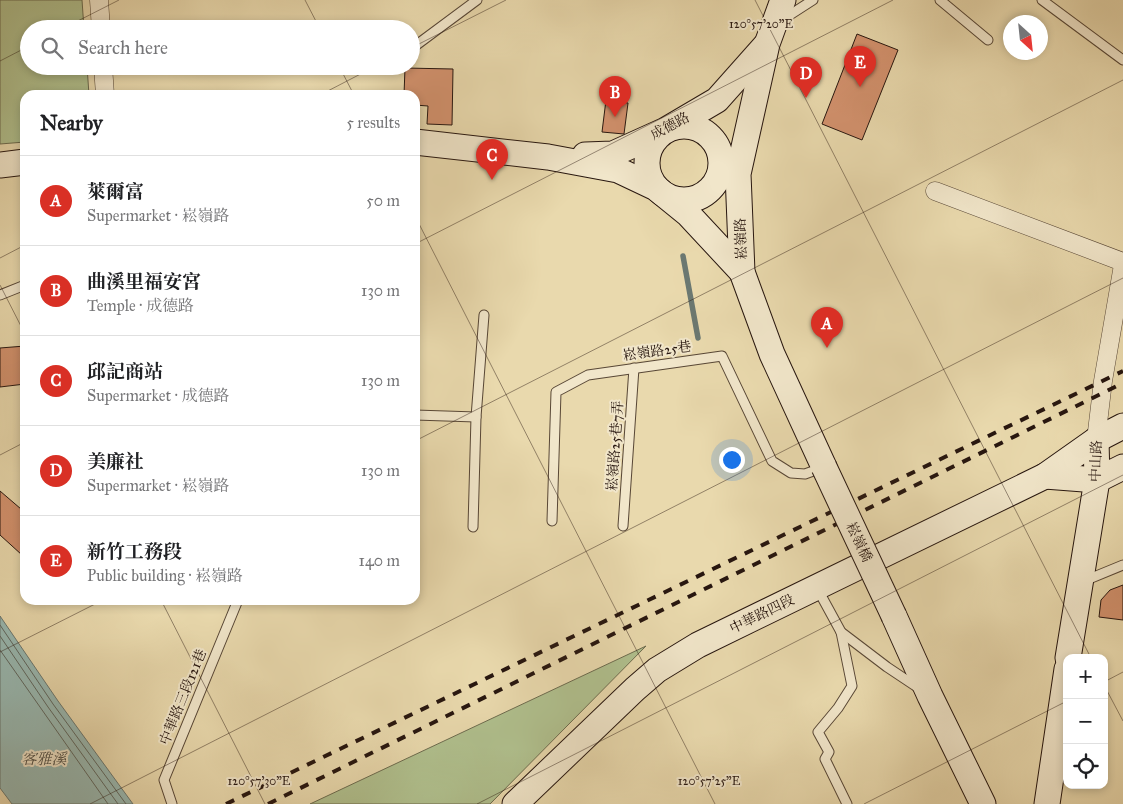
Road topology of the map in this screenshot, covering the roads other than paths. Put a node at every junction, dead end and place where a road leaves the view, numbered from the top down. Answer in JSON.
{"nodes":[{"id":1,"x":99,"y":0,"type":"edge"},
{"id":2,"x":477,"y":0,"type":"edge"},
{"id":3,"x":783,"y":0,"type":"edge"},
{"id":4,"x":813,"y":0,"type":"edge"},
{"id":5,"x":940,"y":0,"type":"edge"},
{"id":6,"x":1042,"y":0,"type":"edge"},
{"id":7,"x":100,"y":20,"type":"edge"},
{"id":8,"x":771,"y":34,"type":"junction"},
{"id":9,"x":988,"y":40,"type":"dead end"},
{"id":10,"x":420,"y":42,"type":"edge"},
{"id":11,"x":1123,"y":60,"type":"edge"},
{"id":12,"x":104,"y":75,"type":"edge"},
{"id":13,"x":105,"y":90,"type":"edge"},
{"id":14,"x":666,"y":130,"type":"junction"},
{"id":15,"x":420,"y":143,"type":"edge"},
{"id":16,"x":717,"y":146,"type":"junction"},
{"id":17,"x":548,"y":157,"type":"junction"},
{"id":18,"x":20,"y":163,"type":"edge"},
{"id":19,"x":0,"y":166,"type":"edge"},
{"id":20,"x":738,"y":174,"type":"junction"},
{"id":21,"x":656,"y":188,"type":"junction"},
{"id":22,"x":710,"y":189,"type":"junction"},
{"id":23,"x":935,"y":191,"type":"dead end"},
{"id":24,"x":1123,"y":263,"type":"edge"},
{"id":25,"x":742,"y":272,"type":"junction"},
{"id":26,"x":20,"y":287,"type":"edge"},
{"id":27,"x":0,"y":295,"type":"edge"},
{"id":28,"x":484,"y":315,"type":"dead end"},
{"id":29,"x":634,"y":368,"type":"junction"},
{"id":30,"x":420,"y":415,"type":"edge"},
{"id":31,"x":476,"y":417,"type":"junction"},
{"id":32,"x":1123,"y":426,"type":"edge"},
{"id":33,"x":1096,"y":440,"type":"junction"},
{"id":34,"x":824,"y":467,"type":"junction"},
{"id":35,"x":1123,"y":467,"type":"edge"},
{"id":36,"x":1045,"y":476,"type":"junction"},
{"id":37,"x":1096,"y":480,"type":"junction"},
{"id":38,"x":552,"y":521,"type":"dead end"},
{"id":39,"x":623,"y":526,"type":"dead end"},
{"id":40,"x":473,"y":527,"type":"dead end"},
{"id":41,"x":1123,"y":565,"type":"edge"},
{"id":42,"x":1079,"y":584,"type":"junction"},
{"id":43,"x":817,"y":588,"type":"junction"},
{"id":44,"x":236,"y":605,"type":"edge"},
{"id":45,"x":841,"y":632,"type":"junction"},
{"id":46,"x":1069,"y":654,"type":"edge"},
{"id":47,"x":930,"y":696,"type":"junction"},
{"id":48,"x":1063,"y":696,"type":"edge"},
{"id":49,"x":172,"y":804,"type":"edge"},
{"id":50,"x":515,"y":804,"type":"edge"},
{"id":51,"x":846,"y":804,"type":"edge"},
{"id":52,"x":983,"y":804,"type":"edge"},
{"id":53,"x":1047,"y":804,"type":"edge"}],
"edges":[{"from":1,"to":7,"type":"street"},
{"from":2,"to":10,"type":"lane"},
{"from":3,"to":8,"type":"street","name":"崧嶺路"},
{"from":4,"to":8,"type":"lane"},
{"from":5,"to":9,"type":"lane"},
{"from":6,"to":11,"type":"lane"},
{"from":8,"to":14,"type":"street","name":"成德路"},
{"from":8,"to":20,"type":"street","name":"崧嶺路"},
{"from":12,"to":13,"type":"street"},
{"from":14,"to":16,"type":"street"},
{"from":14,"to":17,"type":"street","name":"成德路"},
{"from":14,"to":21,"type":"street"},
{"from":15,"to":17,"type":"street","name":"成德路"},
{"from":16,"to":20,"type":"street"},
{"from":16,"to":22,"type":"street"},
{"from":17,"to":21,"type":"street","name":"成德路"},
{"from":18,"to":19,"type":"street"},
{"from":20,"to":22,"type":"street"},
{"from":20,"to":25,"type":"street","name":"崧嶺路"},
{"from":21,"to":22,"type":"street"},
{"from":21,"to":25,"type":"street","name":"成德路"},
{"from":23,"to":24,"type":"street"},
{"from":24,"to":33,"type":"street","name":"中山路"},
{"from":25,"to":34,"type":"street","name":"崧嶺路"},
{"from":26,"to":27,"type":"lane"},
{"from":28,"to":31,"type":"lane"},
{"from":29,"to":34,"type":"lane","name":"崧嶺路25巷"},
{"from":29,"to":38,"type":"lane","name":"崧嶺路25巷"},
{"from":29,"to":39,"type":"lane","name":"崧嶺路25巷7弄"},
{"from":30,"to":31,"type":"lane"},
{"from":31,"to":40,"type":"lane"},
{"from":32,"to":33,"type":"street","name":"中華路四段"},
{"from":33,"to":36,"type":"street","name":"中華路四段"},
{"from":33,"to":37,"type":"street","name":"中山路"},
{"from":34,"to":47,"type":"street","name":"崧嶺橋","bridge":true},
{"from":35,"to":37,"type":"street"},
{"from":36,"to":37,"type":"street"},
{"from":36,"to":43,"type":"street","name":"中華路四段"},
{"from":37,"to":42,"type":"street","name":"中山路"},
{"from":41,"to":42,"type":"lane"},
{"from":42,"to":46,"type":"street","name":"中山路"},
{"from":43,"to":45,"type":"lane"},
{"from":43,"to":50,"type":"street","name":"中華路四段"},
{"from":44,"to":49,"type":"lane","name":"中華路三段121巷"},
{"from":45,"to":47,"type":"lane"},
{"from":45,"to":51,"type":"lane"},
{"from":47,"to":52,"type":"street","name":"崧嶺橋"},
{"from":48,"to":53,"type":"street"}]}
